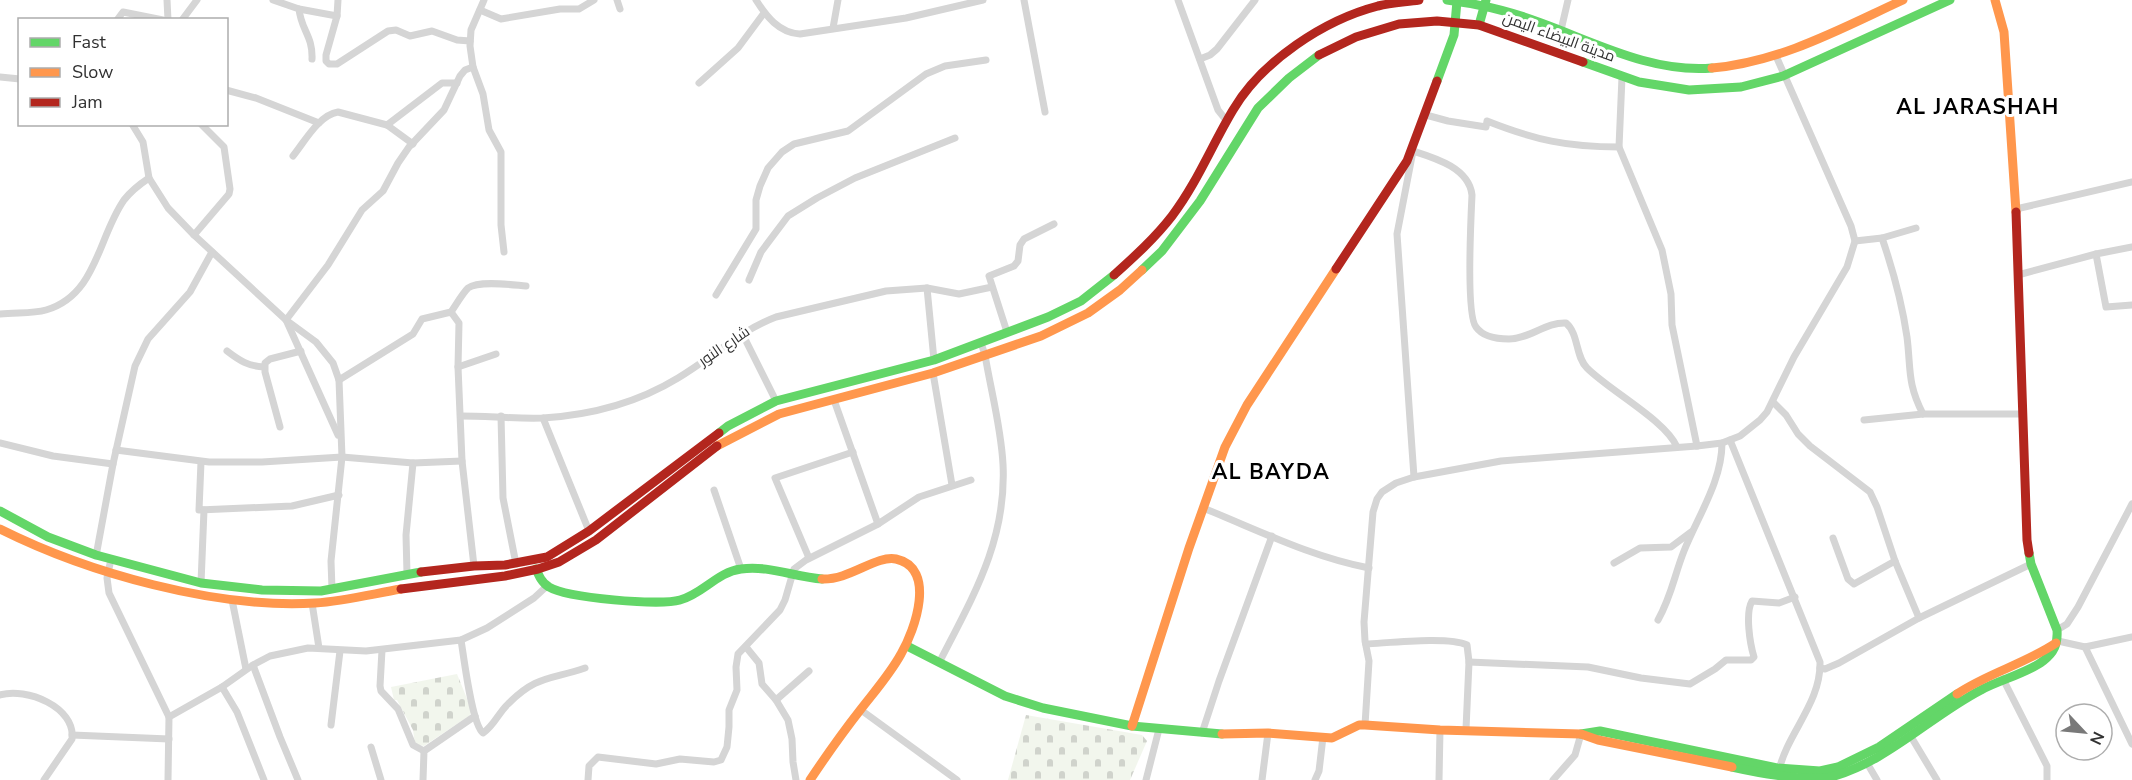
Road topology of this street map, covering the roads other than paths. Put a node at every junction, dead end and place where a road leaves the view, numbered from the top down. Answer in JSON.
{"nodes":[{"id":1,"x":167,"y":0,"type":"edge"},
{"id":2,"x":196,"y":0,"type":"edge"},
{"id":3,"x":273,"y":0,"type":"edge"},
{"id":4,"x":338,"y":0,"type":"edge"},
{"id":5,"x":484,"y":0,"type":"edge"},
{"id":6,"x":594,"y":0,"type":"edge"},
{"id":7,"x":617,"y":0,"type":"edge"},
{"id":8,"x":756,"y":0,"type":"edge"},
{"id":9,"x":838,"y":0,"type":"edge"},
{"id":10,"x":983,"y":0,"type":"edge"},
{"id":11,"x":1024,"y":0,"type":"edge"},
{"id":12,"x":1178,"y":0,"type":"edge"},
{"id":13,"x":1255,"y":0,"type":"edge"},
{"id":14,"x":1419,"y":0,"type":"edge"},
{"id":15,"x":1447,"y":0,"type":"edge"},
{"id":16,"x":1568,"y":0,"type":"edge"},
{"id":17,"x":1903,"y":0,"type":"edge"},
{"id":18,"x":1950,"y":0,"type":"edge"},
{"id":19,"x":1995,"y":0,"type":"edge"},
{"id":20,"x":1457,"y":1,"type":"edge"},
{"id":21,"x":1485,"y":2,"type":"edge"},
{"id":22,"x":1379,"y":3,"type":"edge"},
{"id":23,"x":299,"y":9,"type":"junction"},
{"id":24,"x":620,"y":9,"type":"dead end"},
{"id":25,"x":480,"y":10,"type":"junction"},
{"id":26,"x":764,"y":13,"type":"junction"},
{"id":27,"x":337,"y":16,"type":"junction"},
{"id":28,"x":118,"y":18,"type":"edge"},
{"id":29,"x":153,"y":18,"type":"edge"},
{"id":30,"x":168,"y":18,"type":"edge"},
{"id":31,"x":183,"y":18,"type":"edge"},
{"id":32,"x":1456,"y":21,"type":"junction"},
{"id":33,"x":1479,"y":25,"type":"junction"},
{"id":34,"x":833,"y":28,"type":"junction"},
{"id":35,"x":1561,"y":30,"type":"junction"},
{"id":36,"x":470,"y":41,"type":"junction"},
{"id":37,"x":1776,"y":56,"type":"junction"},
{"id":38,"x":312,"y":59,"type":"dead end"},
{"id":39,"x":1200,"y":59,"type":"junction"},
{"id":40,"x":986,"y":60,"type":"dead end"},
{"id":41,"x":473,"y":67,"type":"junction"},
{"id":42,"x":1783,"y":76,"type":"junction"},
{"id":43,"x":0,"y":77,"type":"edge"},
{"id":44,"x":1622,"y":77,"type":"junction"},
{"id":45,"x":18,"y":80,"type":"edge"},
{"id":46,"x":457,"y":83,"type":"junction"},
{"id":47,"x":699,"y":83,"type":"dead end"},
{"id":48,"x":228,"y":91,"type":"edge"},
{"id":49,"x":1045,"y":112,"type":"dead end"},
{"id":50,"x":1426,"y":115,"type":"junction"},
{"id":51,"x":1226,"y":120,"type":"junction"},
{"id":52,"x":319,"y":123,"type":"junction"},
{"id":53,"x":387,"y":125,"type":"junction"},
{"id":54,"x":136,"y":126,"type":"edge"},
{"id":55,"x":203,"y":126,"type":"edge"},
{"id":56,"x":1243,"y":130,"type":"junction"},
{"id":57,"x":955,"y":138,"type":"dead end"},
{"id":58,"x":413,"y":144,"type":"junction"},
{"id":59,"x":1619,"y":147,"type":"junction"},
{"id":60,"x":1413,"y":151,"type":"junction"},
{"id":61,"x":293,"y":156,"type":"dead end"},
{"id":62,"x":149,"y":178,"type":"junction"},
{"id":63,"x":2132,"y":182,"type":"edge"},
{"id":64,"x":2016,"y":208,"type":"junction"},
{"id":65,"x":1054,"y":224,"type":"dead end"},
{"id":66,"x":1916,"y":228,"type":"dead end"},
{"id":67,"x":194,"y":235,"type":"junction"},
{"id":68,"x":1882,"y":238,"type":"junction"},
{"id":69,"x":1855,"y":241,"type":"junction"},
{"id":70,"x":2132,"y":247,"type":"edge"},
{"id":71,"x":212,"y":252,"type":"junction"},
{"id":72,"x":504,"y":252,"type":"dead end"},
{"id":73,"x":2096,"y":254,"type":"junction"},
{"id":74,"x":2018,"y":275,"type":"junction"},
{"id":75,"x":749,"y":280,"type":"dead end"},
{"id":76,"x":526,"y":286,"type":"dead end"},
{"id":77,"x":992,"y":287,"type":"junction"},
{"id":78,"x":927,"y":288,"type":"junction"},
{"id":79,"x":716,"y":295,"type":"dead end"},
{"id":80,"x":2132,"y":305,"type":"edge"},
{"id":81,"x":451,"y":312,"type":"junction"},
{"id":82,"x":0,"y":314,"type":"edge"},
{"id":83,"x":286,"y":320,"type":"junction"},
{"id":84,"x":1008,"y":332,"type":"junction"},
{"id":85,"x":742,"y":333,"type":"junction"},
{"id":86,"x":981,"y":343,"type":"junction"},
{"id":87,"x":227,"y":351,"type":"dead end"},
{"id":88,"x":301,"y":351,"type":"junction"},
{"id":89,"x":496,"y":354,"type":"dead end"},
{"id":90,"x":985,"y":355,"type":"junction"},
{"id":91,"x":934,"y":360,"type":"junction"},
{"id":92,"x":264,"y":367,"type":"junction"},
{"id":93,"x":458,"y":367,"type":"junction"},
{"id":94,"x":933,"y":373,"type":"junction"},
{"id":95,"x":339,"y":380,"type":"junction"},
{"id":96,"x":834,"y":400,"type":"junction"},
{"id":97,"x":776,"y":401,"type":"junction"},
{"id":98,"x":1773,"y":402,"type":"junction"},
{"id":99,"x":1923,"y":414,"type":"junction"},
{"id":100,"x":2022,"y":414,"type":"junction"},
{"id":101,"x":461,"y":416,"type":"junction"},
{"id":102,"x":501,"y":416,"type":"junction"},
{"id":103,"x":543,"y":418,"type":"junction"},
{"id":104,"x":1864,"y":420,"type":"dead end"},
{"id":105,"x":280,"y":427,"type":"dead end"},
{"id":106,"x":1730,"y":440,"type":"junction"},
{"id":107,"x":1722,"y":442,"type":"junction"},
{"id":108,"x":0,"y":443,"type":"edge"},
{"id":109,"x":342,"y":446,"type":"junction"},
{"id":110,"x":1697,"y":446,"type":"junction"},
{"id":111,"x":1677,"y":447,"type":"junction"},
{"id":112,"x":116,"y":450,"type":"junction"},
{"id":113,"x":853,"y":452,"type":"junction"},
{"id":114,"x":342,"y":457,"type":"junction"},
{"id":115,"x":462,"y":461,"type":"junction"},
{"id":116,"x":201,"y":462,"type":"junction"},
{"id":117,"x":412,"y":463,"type":"junction"},
{"id":118,"x":113,"y":464,"type":"junction"},
{"id":119,"x":1414,"y":477,"type":"junction"},
{"id":120,"x":971,"y":480,"type":"dead end"},
{"id":121,"x":952,"y":485,"type":"junction"},
{"id":122,"x":714,"y":490,"type":"dead end"},
{"id":123,"x":339,"y":495,"type":"junction"},
{"id":124,"x":2132,"y":504,"type":"edge"},
{"id":125,"x":1203,"y":508,"type":"junction"},
{"id":126,"x":204,"y":510,"type":"junction"},
{"id":127,"x":0,"y":511,"type":"edge"},
{"id":128,"x":878,"y":524,"type":"junction"},
{"id":129,"x":0,"y":529,"type":"edge"},
{"id":130,"x":1693,"y":530,"type":"junction"},
{"id":131,"x":589,"y":531,"type":"junction"},
{"id":132,"x":1272,"y":536,"type":"junction"},
{"id":133,"x":1833,"y":538,"type":"dead end"},
{"id":134,"x":96,"y":555,"type":"junction"},
{"id":135,"x":809,"y":558,"type":"junction"},
{"id":136,"x":111,"y":559,"type":"junction"},
{"id":137,"x":1895,"y":561,"type":"junction"},
{"id":138,"x":1614,"y":563,"type":"dead end"},
{"id":139,"x":516,"y":564,"type":"junction"},
{"id":140,"x":2031,"y":564,"type":"junction"},
{"id":141,"x":474,"y":566,"type":"junction"},
{"id":142,"x":94,"y":568,"type":"junction"},
{"id":143,"x":1369,"y":568,"type":"junction"},
{"id":144,"x":536,"y":569,"type":"junction"},
{"id":145,"x":741,"y":569,"type":"junction"},
{"id":146,"x":108,"y":572,"type":"junction"},
{"id":147,"x":407,"y":574,"type":"junction"},
{"id":148,"x":792,"y":575,"type":"junction"},
{"id":149,"x":201,"y":583,"type":"junction"},
{"id":150,"x":547,"y":586,"type":"junction"},
{"id":151,"x":332,"y":589,"type":"junction"},
{"id":152,"x":1795,"y":597,"type":"junction"},
{"id":153,"x":232,"y":600,"type":"junction"},
{"id":154,"x":312,"y":603,"type":"junction"},
{"id":155,"x":1919,"y":618,"type":"junction"},
{"id":156,"x":1658,"y":620,"type":"dead end"},
{"id":157,"x":2057,"y":630,"type":"junction"},
{"id":158,"x":2132,"y":637,"type":"edge"},
{"id":159,"x":461,"y":640,"type":"junction"},
{"id":160,"x":2058,"y":641,"type":"junction"},
{"id":161,"x":1366,"y":644,"type":"junction"},
{"id":162,"x":907,"y":646,"type":"junction"},
{"id":163,"x":746,"y":647,"type":"junction"},
{"id":164,"x":2085,"y":647,"type":"junction"},
{"id":165,"x":319,"y":648,"type":"junction"},
{"id":166,"x":382,"y":650,"type":"junction"},
{"id":167,"x":340,"y":651,"type":"junction"},
{"id":168,"x":1469,"y":662,"type":"junction"},
{"id":169,"x":939,"y":663,"type":"junction"},
{"id":170,"x":250,"y":667,"type":"junction"},
{"id":171,"x":585,"y":668,"type":"dead end"},
{"id":172,"x":1820,"y":668,"type":"junction"},
{"id":173,"x":809,"y":671,"type":"dead end"},
{"id":174,"x":2003,"y":679,"type":"junction"},
{"id":175,"x":222,"y":687,"type":"junction"},
{"id":176,"x":1,"y":694,"type":"edge"},
{"id":177,"x":776,"y":700,"type":"junction"},
{"id":178,"x":861,"y":710,"type":"junction"},
{"id":179,"x":475,"y":716,"type":"junction"},
{"id":180,"x":169,"y":717,"type":"junction"},
{"id":181,"x":331,"y":725,"type":"dead end"},
{"id":182,"x":1365,"y":725,"type":"junction"},
{"id":183,"x":1132,"y":726,"type":"junction"},
{"id":184,"x":1159,"y":729,"type":"junction"},
{"id":185,"x":1466,"y":729,"type":"junction"},
{"id":186,"x":1440,"y":730,"type":"junction"},
{"id":187,"x":1202,"y":733,"type":"junction"},
{"id":188,"x":1268,"y":734,"type":"junction"},
{"id":189,"x":1581,"y":734,"type":"junction"},
{"id":190,"x":72,"y":735,"type":"junction"},
{"id":191,"x":1910,"y":735,"type":"junction"},
{"id":192,"x":1323,"y":737,"type":"junction"},
{"id":193,"x":169,"y":740,"type":"junction"},
{"id":194,"x":2132,"y":744,"type":"edge"},
{"id":195,"x":371,"y":747,"type":"dead end"},
{"id":196,"x":424,"y":752,"type":"junction"},
{"id":197,"x":1867,"y":763,"type":"junction"},
{"id":198,"x":1779,"y":772,"type":"junction"},
{"id":199,"x":1763,"y":773,"type":"edge"},
{"id":200,"x":1824,"y":779,"type":"edge"},
{"id":201,"x":44,"y":780,"type":"edge"},
{"id":202,"x":168,"y":780,"type":"edge"},
{"id":203,"x":264,"y":780,"type":"edge"},
{"id":204,"x":298,"y":780,"type":"edge"},
{"id":205,"x":381,"y":780,"type":"edge"},
{"id":206,"x":423,"y":780,"type":"edge"},
{"id":207,"x":588,"y":780,"type":"edge"},
{"id":208,"x":796,"y":780,"type":"edge"},
{"id":209,"x":810,"y":780,"type":"edge"},
{"id":210,"x":957,"y":780,"type":"edge"},
{"id":211,"x":1146,"y":780,"type":"edge"},
{"id":212,"x":1262,"y":780,"type":"edge"},
{"id":213,"x":1315,"y":780,"type":"edge"},
{"id":214,"x":1439,"y":780,"type":"edge"},
{"id":215,"x":1553,"y":780,"type":"edge"},
{"id":216,"x":1877,"y":780,"type":"edge"},
{"id":217,"x":1937,"y":780,"type":"edge"},
{"id":218,"x":2046,"y":780,"type":"edge"}],
"edges":[{"from":1,"to":30,"type":"street"},
{"from":2,"to":31,"type":"street"},
{"from":3,"to":23,"type":"street"},
{"from":4,"to":27,"type":"street"},
{"from":5,"to":25,"type":"street"},
{"from":6,"to":25,"type":"street"},
{"from":7,"to":24,"type":"street"},
{"from":8,"to":26,"type":"street"},
{"from":9,"to":34,"type":"street"},
{"from":10,"to":34,"type":"street"},
{"from":11,"to":49,"type":"street"},
{"from":12,"to":39,"type":"street"},
{"from":13,"to":39,"type":"street"},
{"from":14,"to":22,"type":"main road"},
{"from":15,"to":20,"type":"main road","name":"مدينة البيضاء اليمن"},
{"from":16,"to":35,"type":"street"},
{"from":17,"to":37,"type":"main road","name":"مدينة البيضاء اليمن"},
{"from":18,"to":42,"type":"main road","name":"مدينة البيضاء اليمن"},
{"from":19,"to":64,"type":"main road"},
{"from":20,"to":21,"type":"main road","name":"مدينة البيضاء اليمن"},
{"from":20,"to":32,"type":"main road"},
{"from":21,"to":33,"type":"main road"},
{"from":21,"to":35,"type":"main road","name":"مدينة البيضاء اليمن"},
{"from":22,"to":51,"type":"main road"},
{"from":23,"to":27,"type":"street"},
{"from":23,"to":38,"type":"street"},
{"from":25,"to":36,"type":"street"},
{"from":26,"to":34,"type":"street"},
{"from":26,"to":47,"type":"street"},
{"from":27,"to":36,"type":"street"},
{"from":28,"to":29,"type":"street"},
{"from":32,"to":33,"type":"main road","name":"مدينة البيضاء اليمن"},
{"from":32,"to":50,"type":"main road"},
{"from":32,"to":56,"type":"main road","name":"مدينة البيضاء اليمن"},
{"from":33,"to":44,"type":"main road","name":"مدينة البيضاء اليمن"},
{"from":35,"to":37,"type":"main road","name":"مدينة البيضاء اليمن"},
{"from":36,"to":41,"type":"street"},
{"from":37,"to":42,"type":"street"},
{"from":39,"to":51,"type":"street"},
{"from":40,"to":79,"type":"street"},
{"from":41,"to":46,"type":"street"},
{"from":41,"to":72,"type":"street"},
{"from":42,"to":44,"type":"main road","name":"مدينة البيضاء اليمن"},
{"from":42,"to":69,"type":"street"},
{"from":43,"to":45,"type":"street"},
{"from":44,"to":59,"type":"street"},
{"from":46,"to":53,"type":"street"},
{"from":46,"to":58,"type":"street"},
{"from":48,"to":52,"type":"street"},
{"from":50,"to":59,"type":"street"},
{"from":50,"to":60,"type":"main road"},
{"from":51,"to":56,"type":"main road"},
{"from":51,"to":84,"type":"main road"},
{"from":52,"to":53,"type":"street"},
{"from":52,"to":61,"type":"street"},
{"from":53,"to":58,"type":"street"},
{"from":54,"to":62,"type":"street"},
{"from":55,"to":67,"type":"street"},
{"from":56,"to":90,"type":"main road","name":"مدينة البيضاء اليمن"},
{"from":57,"to":75,"type":"street"},
{"from":58,"to":83,"type":"street"},
{"from":59,"to":110,"type":"street"},
{"from":60,"to":111,"type":"street"},
{"from":60,"to":119,"type":"street"},
{"from":60,"to":125,"type":"main road"},
{"from":62,"to":67,"type":"street"},
{"from":62,"to":82,"type":"street"},
{"from":63,"to":64,"type":"street"},
{"from":64,"to":74,"type":"main road"},
{"from":65,"to":77,"type":"street"},
{"from":66,"to":68,"type":"street"},
{"from":67,"to":71,"type":"street"},
{"from":68,"to":69,"type":"street"},
{"from":68,"to":99,"type":"street"},
{"from":69,"to":98,"type":"street"},
{"from":70,"to":73,"type":"street"},
{"from":71,"to":83,"type":"street"},
{"from":71,"to":112,"type":"street"},
{"from":73,"to":74,"type":"street"},
{"from":73,"to":80,"type":"street"},
{"from":74,"to":100,"type":"main road"},
{"from":76,"to":81,"type":"street"},
{"from":77,"to":78,"type":"street","name":"شارع النور"},
{"from":77,"to":84,"type":"street"},
{"from":78,"to":85,"type":"street","name":"شارع النور"},
{"from":78,"to":91,"type":"street"},
{"from":81,"to":93,"type":"street"},
{"from":81,"to":95,"type":"street"},
{"from":83,"to":88,"type":"street"},
{"from":83,"to":95,"type":"street"},
{"from":84,"to":86,"type":"main road"},
{"from":85,"to":97,"type":"street"},
{"from":85,"to":103,"type":"street","name":"شارع النور"},
{"from":86,"to":90,"type":"street"},
{"from":86,"to":91,"type":"main road"},
{"from":87,"to":92,"type":"street"},
{"from":88,"to":92,"type":"street"},
{"from":88,"to":109,"type":"street"},
{"from":89,"to":93,"type":"street"},
{"from":90,"to":94,"type":"main road","name":"مدينة البيضاء اليمن"},
{"from":90,"to":169,"type":"street"},
{"from":91,"to":97,"type":"main road"},
{"from":92,"to":105,"type":"street"},
{"from":93,"to":101,"type":"street"},
{"from":94,"to":96,"type":"main road","name":"مدينة البيضاء اليمن"},
{"from":94,"to":121,"type":"street"},
{"from":95,"to":109,"type":"street"},
{"from":96,"to":113,"type":"street"},
{"from":96,"to":144,"type":"main road","name":"مدينة البيضاء اليمن"},
{"from":97,"to":131,"type":"main road"},
{"from":98,"to":106,"type":"street"},
{"from":98,"to":137,"type":"street"},
{"from":99,"to":100,"type":"street"},
{"from":99,"to":104,"type":"street"},
{"from":100,"to":140,"type":"main road"},
{"from":101,"to":102,"type":"street","name":"شارع النور"},
{"from":101,"to":115,"type":"street"},
{"from":102,"to":103,"type":"street","name":"شارع النور"},
{"from":102,"to":139,"type":"street"},
{"from":103,"to":131,"type":"street"},
{"from":106,"to":107,"type":"street"},
{"from":106,"to":152,"type":"street"},
{"from":107,"to":110,"type":"street"},
{"from":107,"to":130,"type":"street"},
{"from":108,"to":118,"type":"street"},
{"from":109,"to":114,"type":"street"},
{"from":110,"to":111,"type":"street"},
{"from":111,"to":119,"type":"street"},
{"from":112,"to":116,"type":"street"},
{"from":112,"to":118,"type":"street"},
{"from":113,"to":128,"type":"street"},
{"from":113,"to":135,"type":"street"},
{"from":114,"to":116,"type":"street"},
{"from":114,"to":117,"type":"street"},
{"from":114,"to":123,"type":"street"},
{"from":115,"to":117,"type":"street"},
{"from":115,"to":141,"type":"street"},
{"from":116,"to":126,"type":"street"},
{"from":117,"to":147,"type":"street"},
{"from":118,"to":134,"type":"street"},
{"from":119,"to":143,"type":"street"},
{"from":120,"to":121,"type":"street"},
{"from":121,"to":128,"type":"street"},
{"from":122,"to":145,"type":"street"},
{"from":123,"to":126,"type":"street"},
{"from":123,"to":151,"type":"street"},
{"from":124,"to":157,"type":"street"},
{"from":125,"to":132,"type":"street"},
{"from":125,"to":183,"type":"main road"},
{"from":126,"to":149,"type":"street"},
{"from":127,"to":134,"type":"main road"},
{"from":128,"to":135,"type":"street"},
{"from":129,"to":142,"type":"main road","name":"مدينة البيضاء اليمن"},
{"from":130,"to":138,"type":"street"},
{"from":130,"to":156,"type":"street"},
{"from":131,"to":139,"type":"main road"},
{"from":132,"to":143,"type":"street"},
{"from":132,"to":187,"type":"street"},
{"from":133,"to":137,"type":"street"},
{"from":134,"to":136,"type":"main road"},
{"from":134,"to":142,"type":"street"},
{"from":135,"to":148,"type":"street"},
{"from":136,"to":146,"type":"street"},
{"from":136,"to":149,"type":"main road"},
{"from":137,"to":155,"type":"street"},
{"from":139,"to":141,"type":"main road"},
{"from":140,"to":155,"type":"street"},
{"from":140,"to":157,"type":"main road"},
{"from":141,"to":147,"type":"main road"},
{"from":142,"to":146,"type":"main road","name":"مدينة البيضاء اليمن"},
{"from":143,"to":161,"type":"street"},
{"from":144,"to":150,"type":"main road"},
{"from":144,"to":154,"type":"main road","name":"مدينة البيضاء اليمن"},
{"from":145,"to":148,"type":"main road"},
{"from":145,"to":150,"type":"main road"},
{"from":146,"to":153,"type":"main road","name":"مدينة البيضاء اليمن"},
{"from":146,"to":180,"type":"street"},
{"from":147,"to":151,"type":"main road"},
{"from":148,"to":162,"type":"main road"},
{"from":148,"to":163,"type":"street"},
{"from":149,"to":151,"type":"main road"},
{"from":150,"to":159,"type":"street"},
{"from":152,"to":168,"type":"street"},
{"from":152,"to":172,"type":"street"},
{"from":153,"to":154,"type":"main road","name":"مدينة البيضاء اليمن"},
{"from":153,"to":170,"type":"street"},
{"from":154,"to":165,"type":"street"},
{"from":155,"to":172,"type":"street"},
{"from":157,"to":160,"type":"main road"},
{"from":158,"to":164,"type":"street"},
{"from":159,"to":166,"type":"street"},
{"from":159,"to":179,"type":"street"},
{"from":160,"to":164,"type":"street"},
{"from":160,"to":174,"type":"main road"},
{"from":160,"to":198,"type":"main road"},
{"from":161,"to":168,"type":"street"},
{"from":161,"to":182,"type":"street"},
{"from":162,"to":169,"type":"main road"},
{"from":162,"to":178,"type":"main road"},
{"from":163,"to":177,"type":"street"},
{"from":163,"to":207,"type":"street"},
{"from":164,"to":194,"type":"street"},
{"from":165,"to":167,"type":"street"},
{"from":165,"to":170,"type":"street"},
{"from":166,"to":167,"type":"street"},
{"from":166,"to":196,"type":"street"},
{"from":167,"to":181,"type":"street"},
{"from":168,"to":185,"type":"street"},
{"from":169,"to":183,"type":"main road"},
{"from":170,"to":175,"type":"street"},
{"from":170,"to":204,"type":"street"},
{"from":171,"to":179,"type":"street"},
{"from":172,"to":198,"type":"street"},
{"from":173,"to":177,"type":"street"},
{"from":174,"to":191,"type":"main road"},
{"from":174,"to":218,"type":"street"},
{"from":175,"to":180,"type":"street"},
{"from":175,"to":203,"type":"street"},
{"from":176,"to":190,"type":"street"},
{"from":177,"to":208,"type":"street"},
{"from":178,"to":209,"type":"main road"},
{"from":178,"to":210,"type":"street"},
{"from":179,"to":196,"type":"street"},
{"from":180,"to":193,"type":"street"},
{"from":182,"to":186,"type":"main road"},
{"from":182,"to":192,"type":"main road"},
{"from":183,"to":184,"type":"main road"},
{"from":184,"to":187,"type":"main road"},
{"from":184,"to":211,"type":"street"},
{"from":185,"to":186,"type":"main road"},
{"from":185,"to":189,"type":"main road"},
{"from":186,"to":214,"type":"street"},
{"from":187,"to":188,"type":"main road"},
{"from":188,"to":192,"type":"main road"},
{"from":188,"to":212,"type":"street"},
{"from":189,"to":199,"type":"main road"},
{"from":189,"to":215,"type":"street"},
{"from":190,"to":193,"type":"street"},
{"from":190,"to":201,"type":"street"},
{"from":191,"to":197,"type":"main road"},
{"from":191,"to":217,"type":"street"},
{"from":192,"to":213,"type":"street"},
{"from":193,"to":202,"type":"street"},
{"from":195,"to":205,"type":"street"},
{"from":196,"to":206,"type":"street"},
{"from":197,"to":200,"type":"main road"},
{"from":197,"to":216,"type":"street"},
{"from":198,"to":199,"type":"main road"},
{"from":198,"to":200,"type":"main road"}]}
